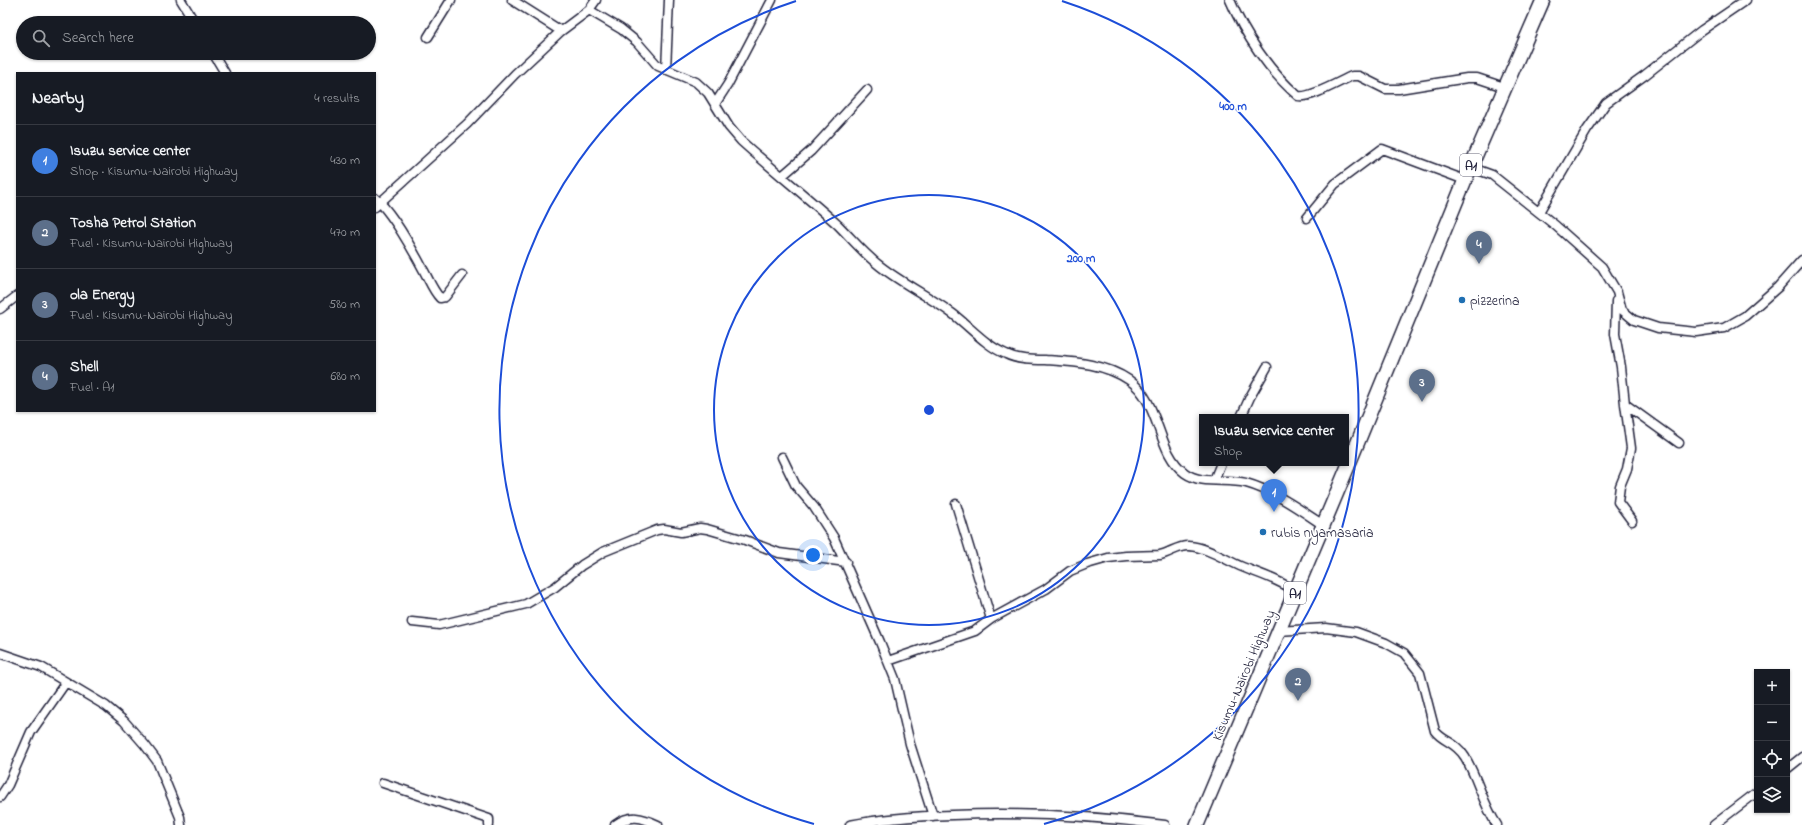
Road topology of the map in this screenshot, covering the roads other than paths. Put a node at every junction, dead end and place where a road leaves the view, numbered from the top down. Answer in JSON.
{"nodes":[{"id":1,"x":181,"y":0,"type":"edge"},
{"id":2,"x":451,"y":0,"type":"edge"},
{"id":3,"x":512,"y":0,"type":"edge"},
{"id":4,"x":596,"y":0,"type":"edge"},
{"id":5,"x":669,"y":0,"type":"edge"},
{"id":6,"x":772,"y":0,"type":"edge"},
{"id":7,"x":1230,"y":0,"type":"edge"},
{"id":8,"x":1543,"y":0,"type":"edge"},
{"id":9,"x":1746,"y":0,"type":"edge"},
{"id":10,"x":589,"y":10,"type":"junction"},
{"id":11,"x":191,"y":16,"type":"edge"},
{"id":12,"x":561,"y":31,"type":"junction"},
{"id":13,"x":428,"y":38,"type":"dead end"},
{"id":14,"x":217,"y":60,"type":"edge"},
{"id":15,"x":666,"y":70,"type":"junction"},
{"id":16,"x":224,"y":72,"type":"edge"},
{"id":17,"x":1504,"y":88,"type":"junction"},
{"id":18,"x":867,"y":90,"type":"dead end"},
{"id":19,"x":715,"y":104,"type":"junction"},
{"id":20,"x":1470,"y":167,"type":"junction"},
{"id":21,"x":782,"y":176,"type":"junction"},
{"id":22,"x":1465,"y":180,"type":"junction"},
{"id":23,"x":377,"y":202,"type":"edge"},
{"id":24,"x":1539,"y":212,"type":"junction"},
{"id":25,"x":1307,"y":218,"type":"dead end"},
{"id":26,"x":1802,"y":260,"type":"edge"},
{"id":27,"x":462,"y":275,"type":"dead end"},
{"id":28,"x":1617,"y":292,"type":"junction"},
{"id":29,"x":16,"y":297,"type":"edge"},
{"id":30,"x":0,"y":309,"type":"edge"},
{"id":31,"x":1392,"y":360,"type":"joint"},
{"id":32,"x":1267,"y":367,"type":"dead end"},
{"id":33,"x":1624,"y":404,"type":"junction"},
{"id":34,"x":1242,"y":414,"type":"edge"},
{"id":35,"x":1679,"y":443,"type":"dead end"},
{"id":36,"x":782,"y":457,"type":"dead end"},
{"id":37,"x":1349,"y":463,"type":"edge"},
{"id":38,"x":1220,"y":466,"type":"edge"},
{"id":39,"x":1348,"y":466,"type":"edge"},
{"id":40,"x":1214,"y":480,"type":"junction"},
{"id":41,"x":956,"y":504,"type":"dead end"},
{"id":42,"x":1632,"y":521,"type":"dead end"},
{"id":43,"x":1323,"y":525,"type":"junction"},
{"id":44,"x":846,"y":562,"type":"junction"},
{"id":45,"x":1295,"y":591,"type":"junction"},
{"id":46,"x":992,"y":619,"type":"junction"},
{"id":47,"x":412,"y":622,"type":"dead end"},
{"id":48,"x":1278,"y":631,"type":"junction"},
{"id":49,"x":0,"y":653,"type":"edge"},
{"id":50,"x":888,"y":661,"type":"junction"},
{"id":51,"x":66,"y":682,"type":"junction"},
{"id":52,"x":1802,"y":757,"type":"edge"},
{"id":53,"x":1790,"y":767,"type":"edge"},
{"id":54,"x":383,"y":782,"type":"dead end"},
{"id":55,"x":1754,"y":794,"type":"edge"},
{"id":56,"x":0,"y":797,"type":"edge"},
{"id":57,"x":933,"y":816,"type":"junction"},
{"id":58,"x":182,"y":825,"type":"edge"},
{"id":59,"x":489,"y":825,"type":"edge"},
{"id":60,"x":615,"y":825,"type":"edge"},
{"id":61,"x":658,"y":825,"type":"edge"},
{"id":62,"x":850,"y":825,"type":"edge"},
{"id":63,"x":1165,"y":825,"type":"edge"},
{"id":64,"x":1197,"y":825,"type":"edge"},
{"id":65,"x":1497,"y":825,"type":"edge"},
{"id":66,"x":1714,"y":825,"type":"edge"}],
"edges":[{"from":1,"to":11,"type":"street"},
{"from":2,"to":13,"type":"street"},
{"from":3,"to":12,"type":"street"},
{"from":4,"to":10,"type":"street"},
{"from":5,"to":15,"type":"street"},
{"from":6,"to":19,"type":"street"},
{"from":7,"to":17,"type":"street"},
{"from":8,"to":17,"type":"highway","name":"A1","number":"A1"},
{"from":9,"to":24,"type":"street"},
{"from":10,"to":12,"type":"street"},
{"from":10,"to":15,"type":"street"},
{"from":12,"to":23,"type":"street"},
{"from":14,"to":16,"type":"street"},
{"from":15,"to":19,"type":"street"},
{"from":17,"to":20,"type":"highway","name":"A1","number":"A1"},
{"from":18,"to":21,"type":"street"},
{"from":19,"to":21,"type":"street"},
{"from":20,"to":22,"type":"highway","name":"A1","number":"A1"},
{"from":20,"to":24,"type":"street"},
{"from":21,"to":40,"type":"street"},
{"from":22,"to":25,"type":"street"},
{"from":22,"to":31,"type":"highway","name":"A1","number":"A1"},
{"from":23,"to":27,"type":"street"},
{"from":24,"to":28,"type":"street"},
{"from":26,"to":28,"type":"street"},
{"from":28,"to":33,"type":"street"},
{"from":29,"to":30,"type":"street"},
{"from":31,"to":37,"type":"highway","name":"Kisumu-Nairobi Highway","number":"A1"},
{"from":32,"to":34,"type":"street"},
{"from":33,"to":35,"type":"street"},
{"from":33,"to":42,"type":"street"},
{"from":36,"to":44,"type":"street"},
{"from":38,"to":40,"type":"street"},
{"from":39,"to":43,"type":"highway","name":"Kisumu-Nairobi Highway","number":"A1"},
{"from":40,"to":43,"type":"street"},
{"from":41,"to":46,"type":"street"},
{"from":43,"to":45,"type":"highway","name":"Kisumu-Nairobi Highway","number":"A1"},
{"from":44,"to":47,"type":"street"},
{"from":44,"to":50,"type":"street"},
{"from":45,"to":46,"type":"street"},
{"from":45,"to":48,"type":"highway","name":"Kisumu-Nairobi Highway","number":"A1"},
{"from":46,"to":50,"type":"street"},
{"from":48,"to":64,"type":"highway","name":"Kisumu-Nairobi Highway","number":"A1"},
{"from":48,"to":65,"type":"street"},
{"from":49,"to":51,"type":"street"},
{"from":50,"to":57,"type":"street"},
{"from":51,"to":56,"type":"street"},
{"from":51,"to":58,"type":"street"},
{"from":52,"to":53,"type":"street"},
{"from":54,"to":59,"type":"street"},
{"from":55,"to":66,"type":"street"},
{"from":57,"to":62,"type":"street"},
{"from":57,"to":63,"type":"street"},
{"from":60,"to":61,"type":"street"}]}
